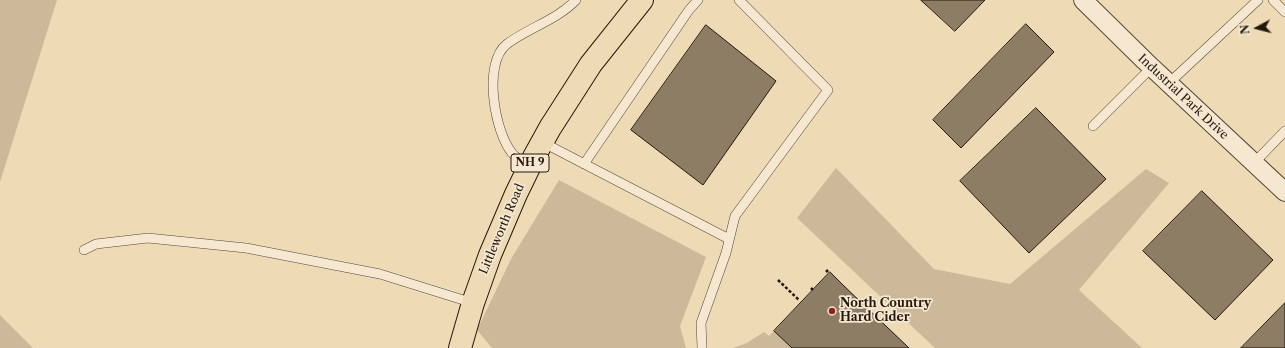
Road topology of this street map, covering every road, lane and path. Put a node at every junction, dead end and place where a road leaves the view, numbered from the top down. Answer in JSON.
{"nodes":[{"id":1,"x":576,"y":0,"type":"edge"},
{"id":2,"x":642,"y":0,"type":"edge"},
{"id":3,"x":698,"y":0,"type":"edge"},
{"id":4,"x":739,"y":0,"type":"edge"},
{"id":5,"x":1083,"y":0,"type":"edge"},
{"id":6,"x":1258,"y":0,"type":"edge"},
{"id":7,"x":1273,"y":0,"type":"edge"},
{"id":8,"x":1285,"y":12,"type":"edge"},
{"id":9,"x":1152,"y":67,"type":"junction"},
{"id":10,"x":1169,"y":83,"type":"junction"},
{"id":11,"x":1093,"y":126,"type":"dead end"},
{"id":12,"x":1285,"y":130,"type":"edge"},
{"id":13,"x":542,"y":142,"type":"junction"},
{"id":14,"x":1254,"y":163,"type":"junction"},
{"id":15,"x":584,"y":164,"type":"junction"},
{"id":16,"x":529,"y":166,"type":"junction"},
{"id":17,"x":1285,"y":192,"type":"edge"},
{"id":18,"x":729,"y":239,"type":"junction"},
{"id":19,"x":84,"y":250,"type":"dead end"},
{"id":20,"x":778,"y":280,"type":"dead end"},
{"id":21,"x":799,"y":300,"type":"dead end"},
{"id":22,"x":473,"y":303,"type":"junction"},
{"id":23,"x":460,"y":348,"type":"edge"},
{"id":24,"x":702,"y":348,"type":"edge"}],
"edges":[{"from":1,"to":16,"type":"lane"},
{"from":2,"to":13,"type":"main road","name":"Littleworth Road","number":"NH 9"},
{"from":3,"to":15,"type":"lane"},
{"from":4,"to":18,"type":"lane"},
{"from":5,"to":9,"type":"street","name":"Industrial Park Drive"},
{"from":6,"to":10,"type":"lane"},
{"from":7,"to":8,"type":"lane"},
{"from":9,"to":10,"type":"street","name":"Industrial Park Drive"},
{"from":9,"to":11,"type":"lane"},
{"from":10,"to":14,"type":"street","name":"Industrial Park Drive"},
{"from":12,"to":14,"type":"lane"},
{"from":13,"to":15,"type":"lane"},
{"from":13,"to":16,"type":"main road","name":"Littleworth Road","number":"NH 9"},
{"from":14,"to":17,"type":"street","name":"Industrial Park Drive"},
{"from":15,"to":18,"type":"lane"},
{"from":16,"to":22,"type":"main road","name":"Littleworth Road","number":"NH 9"},
{"from":18,"to":24,"type":"lane"},
{"from":19,"to":22,"type":"lane"},
{"from":20,"to":21,"type":"path"},
{"from":22,"to":23,"type":"main road","name":"Littleworth Road","number":"NH 9"}]}
